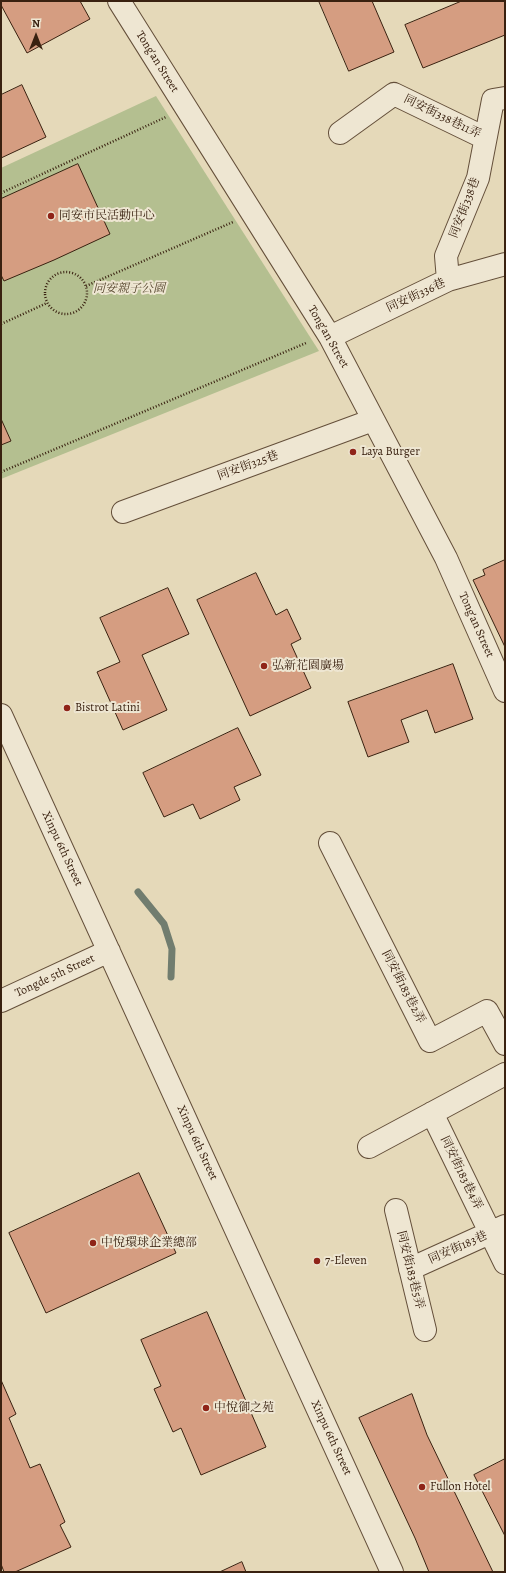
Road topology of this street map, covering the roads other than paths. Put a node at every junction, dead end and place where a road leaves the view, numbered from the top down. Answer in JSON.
{"nodes":[{"id":1,"x":119,"y":1,"type":"edge"},
{"id":2,"x":505,"y":98,"type":"edge"},
{"id":3,"x":340,"y":134,"type":"dead end"},
{"id":4,"x":485,"y":138,"type":"junction"},
{"id":5,"x":505,"y":264,"type":"edge"},
{"id":6,"x":448,"y":280,"type":"junction"},
{"id":7,"x":320,"y":340,"type":"junction"},
{"id":8,"x":373,"y":420,"type":"junction"},
{"id":9,"x":123,"y":512,"type":"dead end"},
{"id":10,"x":505,"y":691,"type":"edge"},
{"id":11,"x":1,"y":715,"type":"edge"},
{"id":12,"x":330,"y":843,"type":"dead end"},
{"id":13,"x":109,"y":951,"type":"junction"},
{"id":14,"x":1,"y":1001,"type":"edge"},
{"id":15,"x":505,"y":1044,"type":"edge"},
{"id":16,"x":505,"y":1074,"type":"edge"},
{"id":17,"x":432,"y":1113,"type":"junction"},
{"id":18,"x":369,"y":1147,"type":"dead end"},
{"id":19,"x":396,"y":1210,"type":"dead end"},
{"id":20,"x":498,"y":1230,"type":"edge"},
{"id":21,"x":505,"y":1263,"type":"edge"},
{"id":22,"x":410,"y":1269,"type":"junction"},
{"id":23,"x":424,"y":1330,"type":"dead end"},
{"id":24,"x":392,"y":1572,"type":"edge"}],
"edges":[{"from":1,"to":7,"type":"street","name":"Tong'an Street"},
{"from":2,"to":4,"type":"street","name":"同安街338巷"},
{"from":3,"to":4,"type":"street","name":"同安街338巷11弄"},
{"from":4,"to":6,"type":"street","name":"同安街338巷"},
{"from":5,"to":6,"type":"street","name":"同安街336巷"},
{"from":6,"to":7,"type":"street","name":"同安街336巷"},
{"from":7,"to":8,"type":"street","name":"Tong'an Street"},
{"from":8,"to":9,"type":"street","name":"同安街325巷"},
{"from":8,"to":10,"type":"street","name":"Tong'an Street"},
{"from":11,"to":13,"type":"street","name":"Xinpu 6th Street"},
{"from":12,"to":15,"type":"street","name":"同安街183巷2弄"},
{"from":13,"to":14,"type":"street","name":"Tongde 5th Street"},
{"from":13,"to":24,"type":"street","name":"Xinpu 6th Street"},
{"from":16,"to":17,"type":"street"},
{"from":17,"to":18,"type":"street"},
{"from":17,"to":20,"type":"street","name":"同安街183巷4弄"},
{"from":19,"to":22,"type":"street","name":"同安街183巷5弄"},
{"from":20,"to":21,"type":"street","name":"同安街183巷4弄"},
{"from":20,"to":22,"type":"street","name":"同安街183巷"},
{"from":22,"to":23,"type":"street","name":"同安街183巷5弄"}]}
